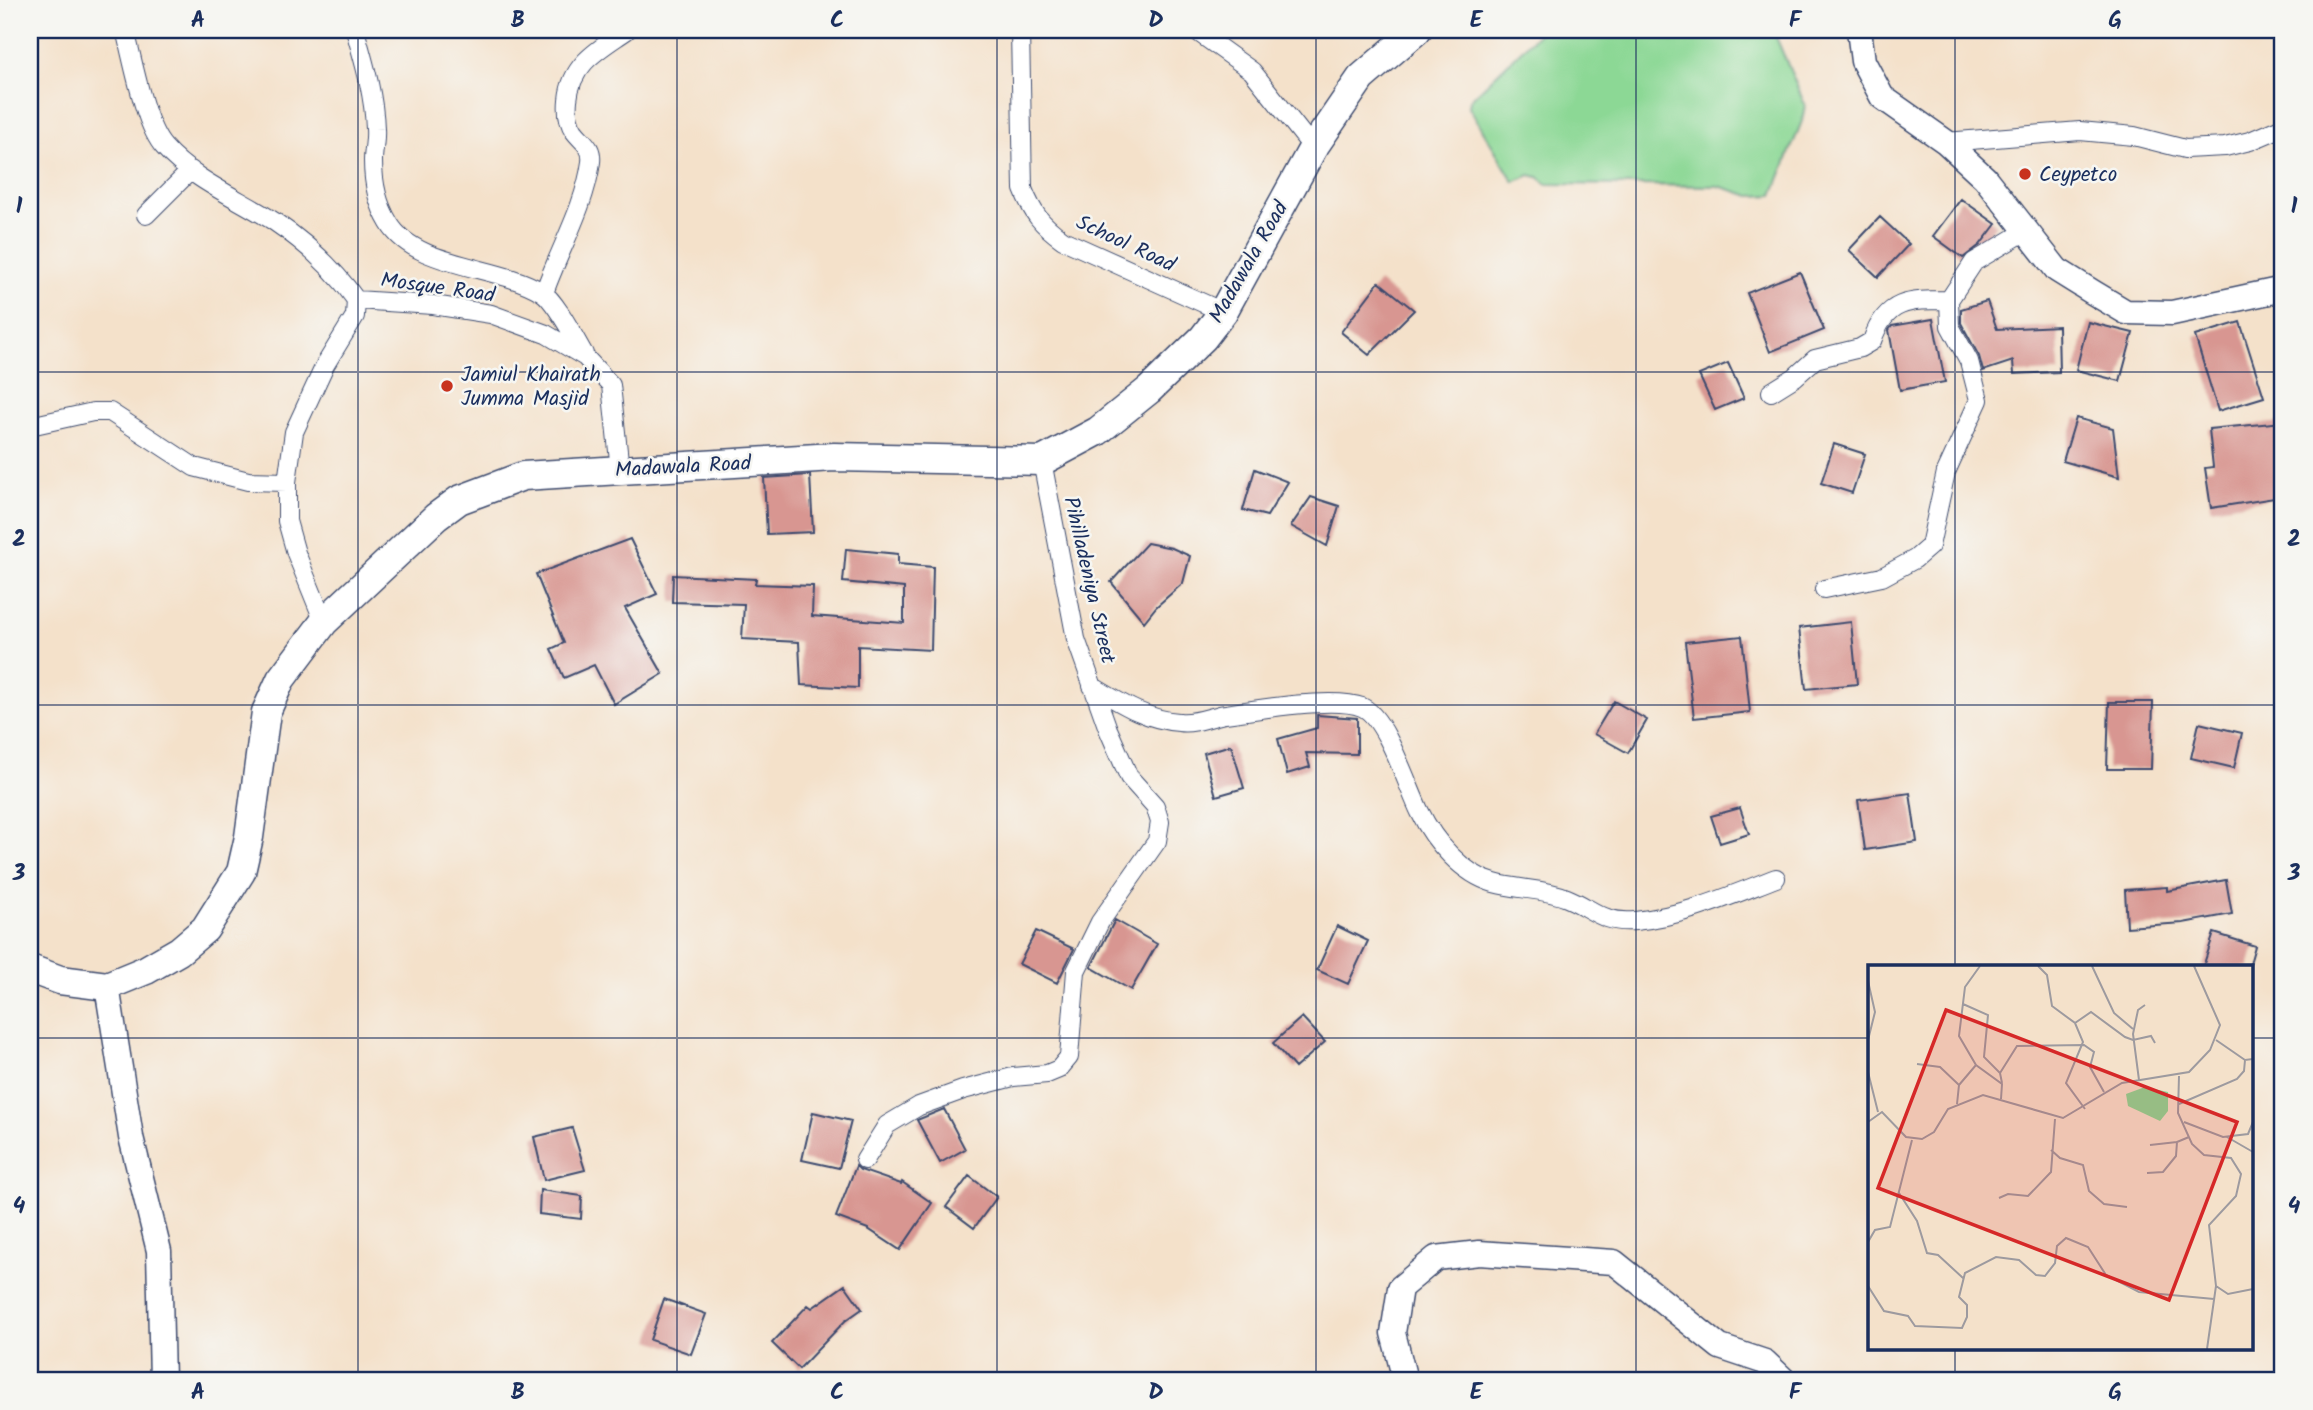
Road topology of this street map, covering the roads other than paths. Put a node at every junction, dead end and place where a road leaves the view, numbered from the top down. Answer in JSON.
{"nodes":[{"id":1,"x":125,"y":30,"type":"edge"},
{"id":2,"x":355,"y":30,"type":"edge"},
{"id":3,"x":627,"y":30,"type":"edge"},
{"id":4,"x":1020,"y":30,"type":"edge"},
{"id":5,"x":1195,"y":30,"type":"edge"},
{"id":6,"x":1417,"y":30,"type":"edge"},
{"id":7,"x":1859,"y":30,"type":"edge"},
{"id":8,"x":2281,"y":129,"type":"edge"},
{"id":9,"x":1947,"y":142,"type":"junction"},
{"id":10,"x":1312,"y":148,"type":"junction"},
{"id":11,"x":191,"y":170,"type":"junction"},
{"id":12,"x":146,"y":215,"type":"dead end"},
{"id":13,"x":2026,"y":231,"type":"junction"},
{"id":14,"x":2283,"y":289,"type":"edge"},
{"id":15,"x":544,"y":293,"type":"junction"},
{"id":16,"x":356,"y":300,"type":"junction"},
{"id":17,"x":1949,"y":300,"type":"junction"},
{"id":18,"x":1223,"y":312,"type":"junction"},
{"id":19,"x":586,"y":357,"type":"junction"},
{"id":20,"x":1772,"y":392,"type":"dead end"},
{"id":21,"x":30,"y":426,"type":"edge"},
{"id":22,"x":1042,"y":461,"type":"junction"},
{"id":23,"x":620,"y":470,"type":"junction"},
{"id":24,"x":287,"y":482,"type":"junction"},
{"id":25,"x":1824,"y":589,"type":"dead end"},
{"id":26,"x":324,"y":622,"type":"junction"},
{"id":27,"x":1092,"y":686,"type":"junction"},
{"id":28,"x":1776,"y":878,"type":"dead end"},
{"id":29,"x":30,"y":969,"type":"edge"},
{"id":30,"x":107,"y":986,"type":"junction"},
{"id":31,"x":865,"y":1160,"type":"dead end"},
{"id":32,"x":162,"y":1380,"type":"edge"},
{"id":33,"x":1405,"y":1380,"type":"edge"},
{"id":34,"x":1784,"y":1380,"type":"edge"}],
"edges":[{"from":1,"to":11,"type":"street","name":"Mosque Road"},
{"from":2,"to":15,"type":"street"},
{"from":3,"to":15,"type":"street"},
{"from":4,"to":18,"type":"street","name":"School Road"},
{"from":5,"to":10,"type":"street"},
{"from":6,"to":10,"type":"main road","name":"Madawala Road"},
{"from":7,"to":9,"type":"street"},
{"from":8,"to":9,"type":"street"},
{"from":9,"to":13,"type":"street"},
{"from":10,"to":18,"type":"main road","name":"Madawala Road"},
{"from":11,"to":12,"type":"street"},
{"from":11,"to":16,"type":"street","name":"Mosque Road"},
{"from":13,"to":14,"type":"street"},
{"from":13,"to":17,"type":"street"},
{"from":15,"to":19,"type":"street"},
{"from":16,"to":19,"type":"street","name":"Mosque Road"},
{"from":16,"to":24,"type":"street"},
{"from":17,"to":20,"type":"street"},
{"from":17,"to":25,"type":"street"},
{"from":18,"to":22,"type":"main road","name":"Madawala Road"},
{"from":19,"to":23,"type":"street","name":"Mosque Road"},
{"from":21,"to":24,"type":"street"},
{"from":22,"to":23,"type":"main road","name":"Madawala Road"},
{"from":22,"to":27,"type":"street","name":"Pihilladeniya Street"},
{"from":23,"to":26,"type":"main road","name":"Madawala Road"},
{"from":24,"to":26,"type":"street"},
{"from":26,"to":30,"type":"main road","name":"Madawala Road"},
{"from":27,"to":28,"type":"street"},
{"from":27,"to":31,"type":"street","name":"Pihilladeniya Street"},
{"from":29,"to":30,"type":"main road","name":"Madawala Road"},
{"from":30,"to":32,"type":"street"},
{"from":33,"to":34,"type":"street"}]}
